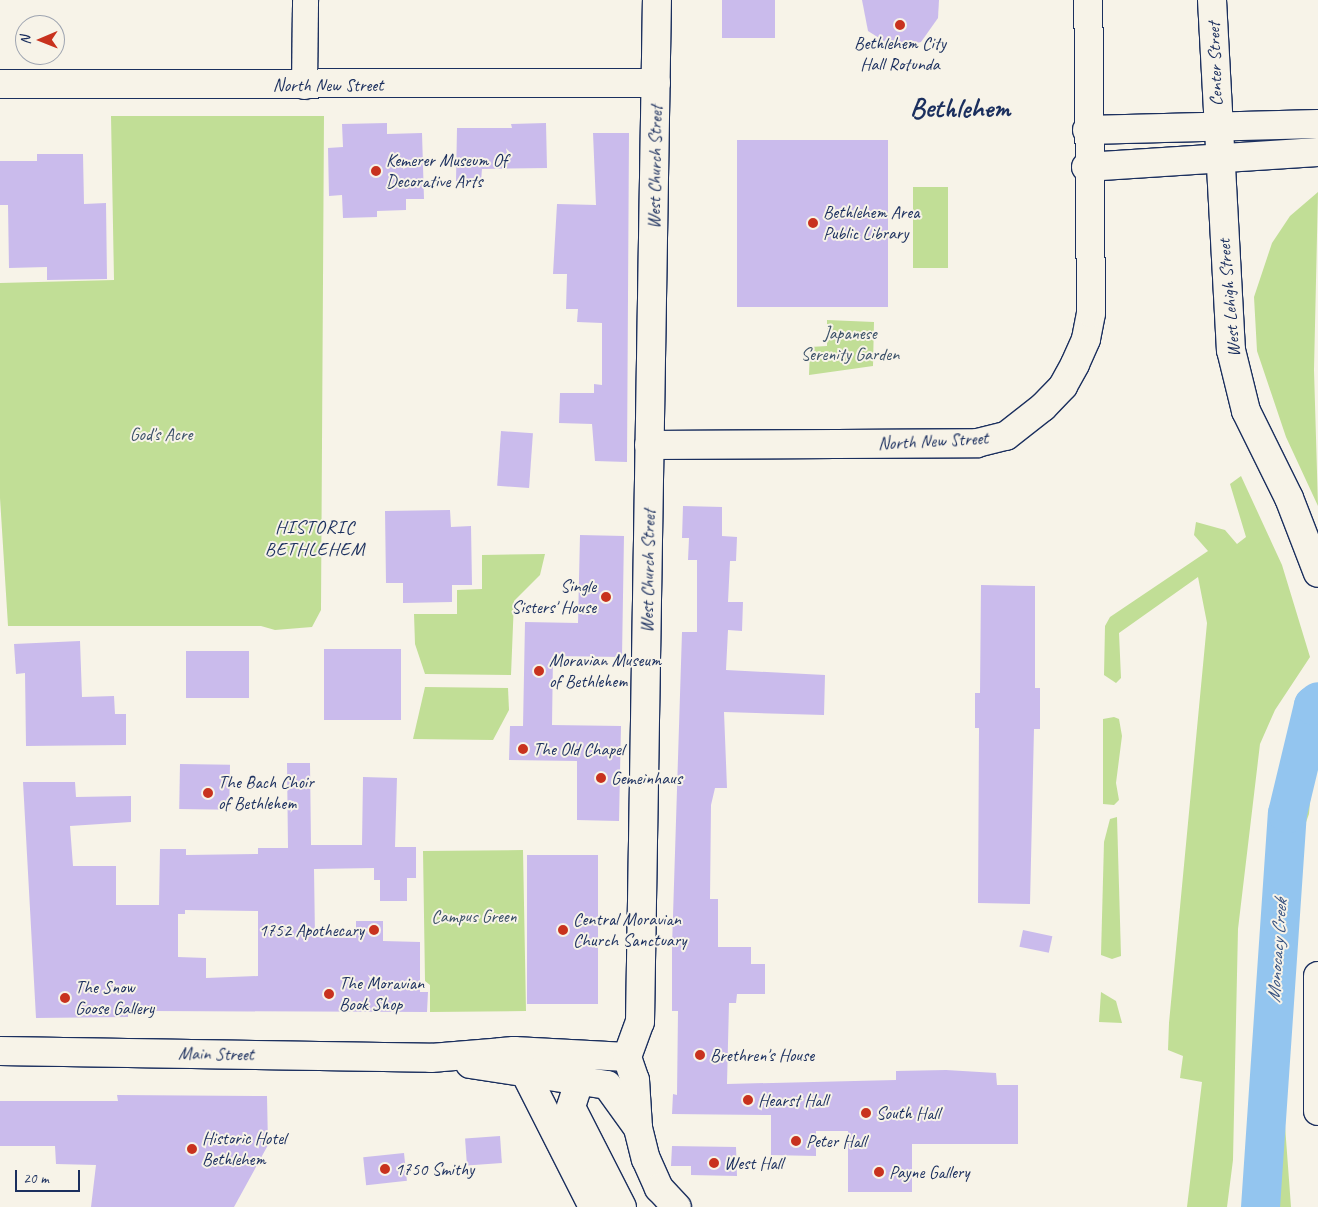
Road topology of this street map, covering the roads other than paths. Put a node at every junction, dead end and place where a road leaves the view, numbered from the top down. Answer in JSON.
{"nodes":[{"id":1,"x":306,"y":0,"type":"edge"},
{"id":2,"x":657,"y":0,"type":"edge"},
{"id":3,"x":1088,"y":0,"type":"edge"},
{"id":4,"x":1212,"y":0,"type":"edge"},
{"id":5,"x":656,"y":83,"type":"junction"},
{"id":6,"x":0,"y":84,"type":"edge"},
{"id":7,"x":304,"y":86,"type":"junction"},
{"id":8,"x":1318,"y":124,"type":"edge"},
{"id":9,"x":1231,"y":127,"type":"junction"},
{"id":10,"x":1087,"y":130,"type":"junction"},
{"id":11,"x":1318,"y":152,"type":"edge"},
{"id":12,"x":1219,"y":157,"type":"junction"},
{"id":13,"x":1086,"y":166,"type":"junction"},
{"id":14,"x":649,"y":445,"type":"junction"},
{"id":15,"x":1318,"y":573,"type":"edge"},
{"id":16,"x":1318,"y":976,"type":"edge"},
{"id":17,"x":0,"y":1051,"type":"edge"},
{"id":18,"x":514,"y":1051,"type":"junction"},
{"id":19,"x":627,"y":1057,"type":"junction"},
{"id":20,"x":431,"y":1058,"type":"junction"},
{"id":21,"x":527,"y":1076,"type":"junction"},
{"id":22,"x":579,"y":1082,"type":"junction"},
{"id":23,"x":1318,"y":1111,"type":"edge"},
{"id":24,"x":638,"y":1128,"type":"junction"},
{"id":25,"x":593,"y":1207,"type":"edge"},
{"id":26,"x":622,"y":1207,"type":"edge"},
{"id":27,"x":677,"y":1207,"type":"edge"}],
"edges":[{"from":1,"to":7,"type":"street"},
{"from":2,"to":5,"type":"main road","name":"West Church Street"},
{"from":3,"to":10,"type":"main road","name":"North New Street"},
{"from":4,"to":9,"type":"main road","name":"Center Street"},
{"from":5,"to":7,"type":"main road","name":"North New Street"},
{"from":5,"to":14,"type":"main road","name":"West Church Street"},
{"from":6,"to":7,"type":"main road","name":"North New Street"},
{"from":8,"to":9,"type":"main road"},
{"from":9,"to":10,"type":"main road"},
{"from":9,"to":12,"type":"main road","name":"West Lehigh Street"},
{"from":10,"to":13,"type":"main road","name":"North New Street"},
{"from":11,"to":12,"type":"main road"},
{"from":12,"to":13,"type":"main road"},
{"from":12,"to":15,"type":"main road","name":"West Lehigh Street"},
{"from":13,"to":14,"type":"main road","name":"North New Street"},
{"from":14,"to":19,"type":"main road","name":"West Church Street"},
{"from":16,"to":23,"type":"main road"},
{"from":17,"to":20,"type":"main road","name":"Main Street"},
{"from":18,"to":19,"type":"main road","name":"Main Street"},
{"from":18,"to":20,"type":"main road","name":"Main Street"},
{"from":18,"to":21,"type":"main road"},
{"from":19,"to":24,"type":"main road","name":"Main Street"},
{"from":20,"to":21,"type":"main road","name":"Main Street"},
{"from":21,"to":22,"type":"main road","name":"Main Street"},
{"from":21,"to":25,"type":"main road"},
{"from":22,"to":24,"type":"main road","name":"Main Street"},
{"from":22,"to":26,"type":"main road"},
{"from":24,"to":27,"type":"main road","name":"Main Street"}]}
